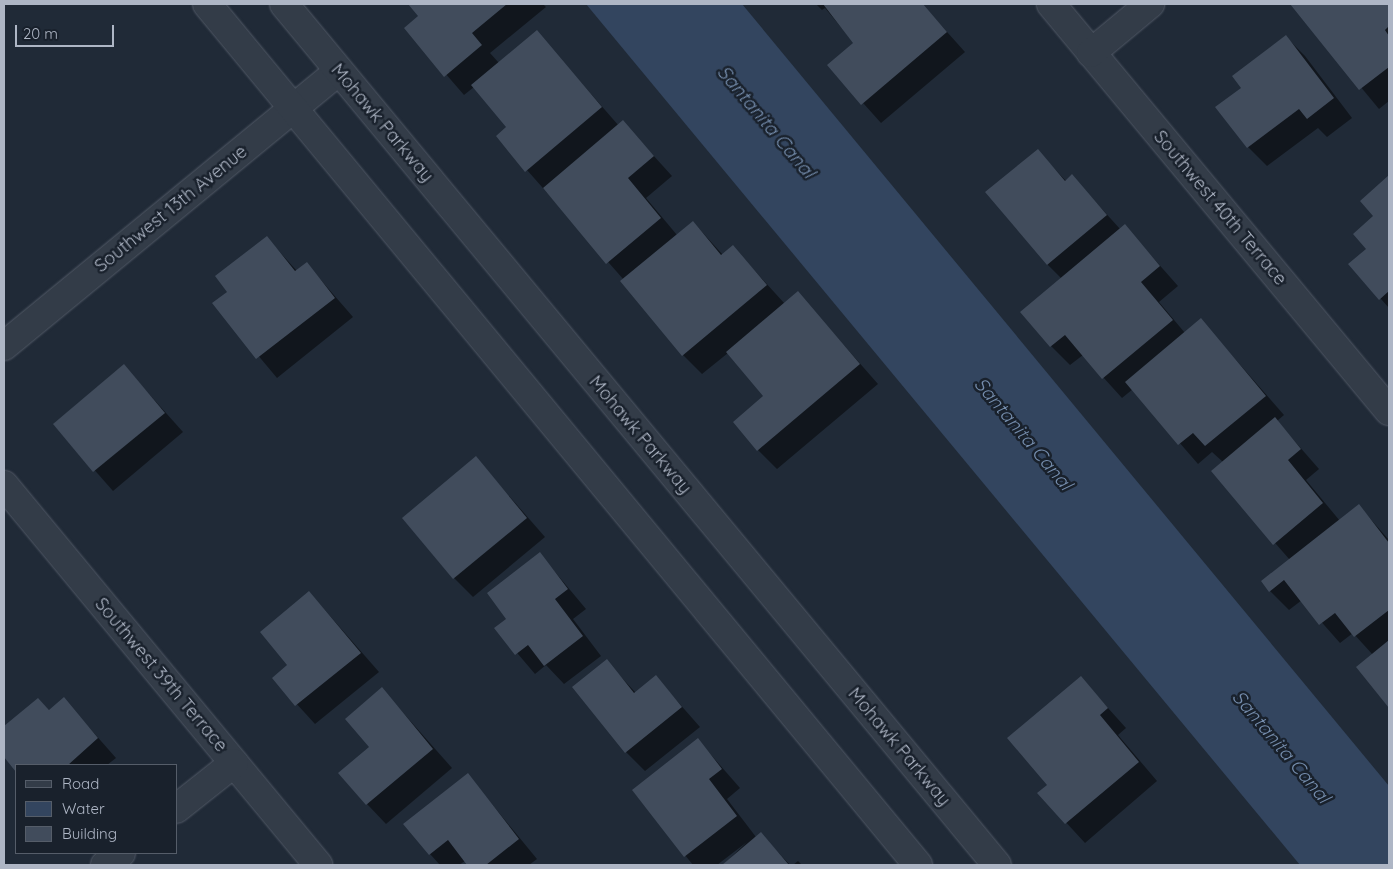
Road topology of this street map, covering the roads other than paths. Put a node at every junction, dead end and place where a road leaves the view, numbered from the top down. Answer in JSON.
{"nodes":[{"id":1,"x":207,"y":4,"type":"edge"},
{"id":2,"x":284,"y":4,"type":"edge"},
{"id":3,"x":1051,"y":4,"type":"edge"},
{"id":4,"x":1150,"y":4,"type":"edge"},
{"id":5,"x":1091,"y":53,"type":"junction"},
{"id":6,"x":339,"y":71,"type":"junction"},
{"id":7,"x":292,"y":110,"type":"junction"},
{"id":8,"x":4,"y":346,"type":"edge"},
{"id":9,"x":1389,"y":411,"type":"edge"},
{"id":10,"x":4,"y":485,"type":"edge"},
{"id":11,"x":234,"y":763,"type":"junction"},
{"id":12,"x":178,"y":807,"type":"edge"},
{"id":13,"x":120,"y":854,"type":"edge"},
{"id":14,"x":105,"y":865,"type":"edge"},
{"id":15,"x":318,"y":865,"type":"edge"},
{"id":16,"x":918,"y":865,"type":"edge"},
{"id":17,"x":997,"y":865,"type":"edge"}],
"edges":[{"from":1,"to":7,"type":"street"},
{"from":2,"to":6,"type":"street","name":"Mohawk Parkway"},
{"from":3,"to":5,"type":"street","name":"Southwest 40th Terrace"},
{"from":4,"to":5,"type":"street"},
{"from":5,"to":9,"type":"street","name":"Southwest 40th Terrace"},
{"from":6,"to":7,"type":"street","name":"Southwest 13th Avenue"},
{"from":6,"to":17,"type":"street","name":"Mohawk Parkway"},
{"from":7,"to":8,"type":"street","name":"Southwest 13th Avenue"},
{"from":7,"to":16,"type":"street"},
{"from":10,"to":11,"type":"street","name":"Southwest 39th Terrace"},
{"from":11,"to":12,"type":"street"},
{"from":11,"to":15,"type":"street","name":"Southwest 39th Terrace"},
{"from":13,"to":14,"type":"street"}]}
